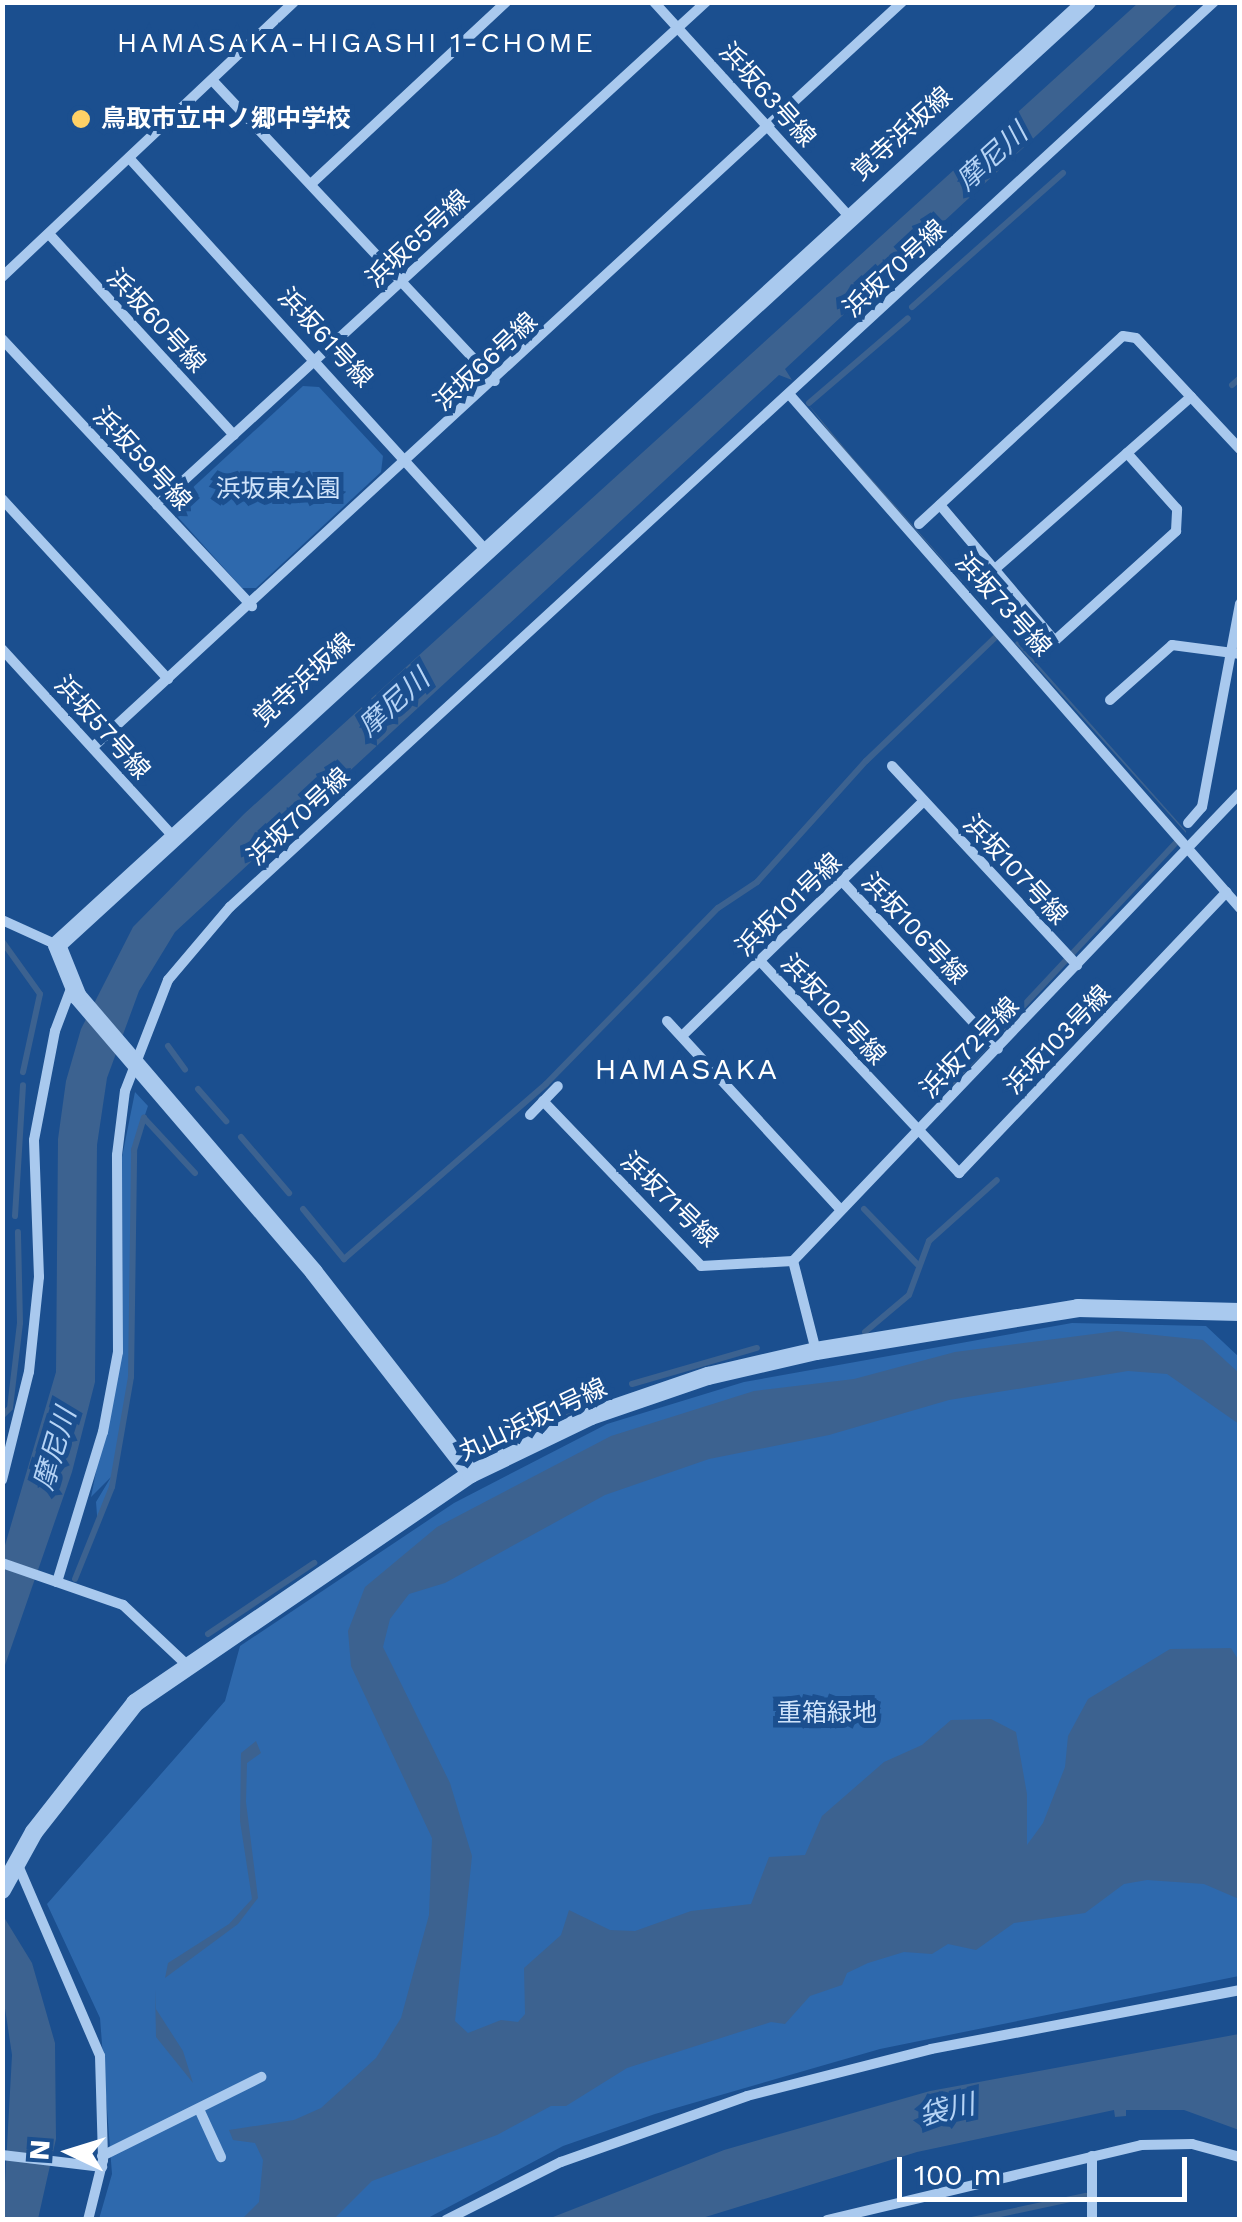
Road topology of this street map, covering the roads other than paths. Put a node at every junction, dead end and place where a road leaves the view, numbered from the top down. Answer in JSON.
{"nodes":[{"id":1,"x":294,"y":2,"type":"edge"},
{"id":2,"x":506,"y":2,"type":"edge"},
{"id":3,"x":654,"y":2,"type":"edge"},
{"id":4,"x":706,"y":2,"type":"edge"},
{"id":5,"x":902,"y":2,"type":"edge"},
{"id":6,"x":1086,"y":2,"type":"edge"},
{"id":7,"x":1214,"y":2,"type":"edge"},
{"id":8,"x":678,"y":28,"type":"junction"},
{"id":9,"x":212,"y":80,"type":"junction"},
{"id":10,"x":768,"y":126,"type":"junction"},
{"id":11,"x":130,"y":160,"type":"junction"},
{"id":12,"x":311,"y":184,"type":"junction"},
{"id":13,"x":849,"y":216,"type":"junction"},
{"id":14,"x":49,"y":234,"type":"junction"},
{"id":15,"x":2,"y":277,"type":"edge"},
{"id":16,"x":400,"y":283,"type":"junction"},
{"id":17,"x":2,"y":339,"type":"edge"},
{"id":18,"x":318,"y":360,"type":"junction"},
{"id":19,"x":494,"y":381,"type":"junction"},
{"id":20,"x":789,"y":394,"type":"junction"},
{"id":21,"x":1191,"y":397,"type":"junction"},
{"id":22,"x":234,"y":436,"type":"junction"},
{"id":23,"x":1240,"y":449,"type":"edge"},
{"id":24,"x":1127,"y":452,"type":"junction"},
{"id":25,"x":410,"y":460,"type":"junction"},
{"id":26,"x":2,"y":499,"type":"edge"},
{"id":27,"x":940,"y":504,"type":"junction"},
{"id":28,"x":157,"y":505,"type":"junction"},
{"id":29,"x":919,"y":524,"type":"dead end"},
{"id":30,"x":484,"y":548,"type":"junction"},
{"id":31,"x":994,"y":569,"type":"junction"},
{"id":32,"x":1240,"y":604,"type":"edge"},
{"id":33,"x":252,"y":606,"type":"junction"},
{"id":34,"x":1055,"y":641,"type":"junction"},
{"id":35,"x":2,"y":649,"type":"edge"},
{"id":36,"x":1235,"y":653,"type":"edge"},
{"id":37,"x":1039,"y":656,"type":"dead end"},
{"id":38,"x":168,"y":679,"type":"junction"},
{"id":39,"x":1110,"y":700,"type":"dead end"},
{"id":40,"x":93,"y":747,"type":"junction"},
{"id":41,"x":892,"y":766,"type":"dead end"},
{"id":42,"x":1240,"y":793,"type":"edge"},
{"id":43,"x":924,"y":801,"type":"junction"},
{"id":44,"x":1188,"y":822,"type":"dead end"},
{"id":45,"x":172,"y":835,"type":"junction"},
{"id":46,"x":1188,"y":844,"type":"junction"},
{"id":47,"x":842,"y":880,"type":"junction"},
{"id":48,"x":1227,"y":892,"type":"junction"},
{"id":49,"x":1240,"y":908,"type":"edge"},
{"id":50,"x":2,"y":920,"type":"edge"},
{"id":51,"x":57,"y":945,"type":"junction"},
{"id":52,"x":760,"y":961,"type":"junction"},
{"id":53,"x":1077,"y":965,"type":"junction"},
{"id":54,"x":76,"y":990,"type":"junction"},
{"id":55,"x":666,"y":1021,"type":"dead end"},
{"id":56,"x":682,"y":1036,"type":"junction"},
{"id":57,"x":998,"y":1049,"type":"junction"},
{"id":58,"x":131,"y":1055,"type":"junction"},
{"id":59,"x":558,"y":1086,"type":"dead end"},
{"id":60,"x":544,"y":1101,"type":"junction"},
{"id":61,"x":530,"y":1115,"type":"dead end"},
{"id":62,"x":918,"y":1130,"type":"junction"},
{"id":63,"x":838,"y":1206,"type":"junction"},
{"id":64,"x":793,"y":1261,"type":"junction"},
{"id":65,"x":1240,"y":1312,"type":"edge"},
{"id":66,"x":816,"y":1351,"type":"junction"},
{"id":67,"x":471,"y":1474,"type":"junction"},
{"id":68,"x":2,"y":1480,"type":"edge"},
{"id":69,"x":2,"y":1563,"type":"edge"},
{"id":70,"x":57,"y":1582,"type":"junction"},
{"id":71,"x":187,"y":1665,"type":"junction"},
{"id":72,"x":17,"y":1864,"type":"junction"},
{"id":73,"x":2,"y":1890,"type":"edge"},
{"id":74,"x":1240,"y":1990,"type":"edge"},
{"id":75,"x":261,"y":2076,"type":"dead end"},
{"id":76,"x":199,"y":2110,"type":"junction"},
{"id":77,"x":2,"y":2155,"type":"edge"},
{"id":78,"x":1092,"y":2156,"type":"junction"},
{"id":79,"x":221,"y":2157,"type":"dead end"},
{"id":80,"x":1240,"y":2157,"type":"edge"},
{"id":81,"x":102,"y":2162,"type":"junction"},
{"id":82,"x":88,"y":2220,"type":"edge"},
{"id":83,"x":446,"y":2220,"type":"edge"},
{"id":84,"x":827,"y":2220,"type":"edge"},
{"id":85,"x":1092,"y":2220,"type":"edge"}],
"edges":[{"from":1,"to":9,"type":"street"},
{"from":2,"to":12,"type":"street"},
{"from":3,"to":8,"type":"street","name":"浜坂63号線"},
{"from":4,"to":8,"type":"street","name":"浜坂65号線"},
{"from":5,"to":10,"type":"street","name":"浜坂66号線"},
{"from":6,"to":13,"type":"street","name":"覚寺浜坂線"},
{"from":7,"to":20,"type":"street","name":"浜坂70号線"},
{"from":8,"to":10,"type":"street","name":"浜坂63号線"},
{"from":8,"to":16,"type":"street","name":"浜坂65号線"},
{"from":9,"to":11,"type":"street"},
{"from":9,"to":12,"type":"street"},
{"from":10,"to":13,"type":"street","name":"浜坂63号線"},
{"from":10,"to":19,"type":"street","name":"浜坂66号線"},
{"from":11,"to":14,"type":"street"},
{"from":11,"to":18,"type":"street","name":"浜坂61号線"},
{"from":12,"to":16,"type":"street"},
{"from":13,"to":30,"type":"street","name":"覚寺浜坂線"},
{"from":14,"to":15,"type":"street"},
{"from":14,"to":22,"type":"street","name":"浜坂60号線"},
{"from":16,"to":18,"type":"street","name":"浜坂65号線"},
{"from":16,"to":19,"type":"street"},
{"from":17,"to":28,"type":"street","name":"浜坂59号線"},
{"from":18,"to":22,"type":"street","name":"浜坂65号線"},
{"from":18,"to":25,"type":"street","name":"浜坂61号線"},
{"from":19,"to":25,"type":"street","name":"浜坂66号線"},
{"from":20,"to":46,"type":"street","name":"浜坂73号線"},
{"from":20,"to":58,"type":"street","name":"浜坂70号線"},
{"from":21,"to":23,"type":"street"},
{"from":21,"to":24,"type":"street"},
{"from":21,"to":27,"type":"street"},
{"from":22,"to":28,"type":"street","name":"浜坂65号線"},
{"from":24,"to":31,"type":"street"},
{"from":24,"to":34,"type":"street"},
{"from":25,"to":30,"type":"street","name":"浜坂61号線"},
{"from":25,"to":33,"type":"street","name":"浜坂66号線"},
{"from":26,"to":38,"type":"street"},
{"from":27,"to":29,"type":"street"},
{"from":27,"to":31,"type":"street"},
{"from":28,"to":33,"type":"street","name":"浜坂59号線"},
{"from":30,"to":45,"type":"street","name":"覚寺浜坂線"},
{"from":31,"to":34,"type":"street"},
{"from":32,"to":36,"type":"street"},
{"from":33,"to":38,"type":"street","name":"浜坂66号線"},
{"from":34,"to":37,"type":"street"},
{"from":35,"to":40,"type":"street","name":"浜坂57号線"},
{"from":36,"to":39,"type":"street"},
{"from":36,"to":44,"type":"street"},
{"from":38,"to":40,"type":"street","name":"浜坂66号線"},
{"from":40,"to":45,"type":"street","name":"浜坂57号線"},
{"from":41,"to":43,"type":"street","name":"浜坂107号線"},
{"from":42,"to":46,"type":"street","name":"浜坂72号線"},
{"from":43,"to":47,"type":"street","name":"浜坂101号線"},
{"from":43,"to":53,"type":"street","name":"浜坂107号線"},
{"from":45,"to":51,"type":"street","name":"覚寺浜坂線"},
{"from":46,"to":48,"type":"street","name":"浜坂73号線"},
{"from":46,"to":53,"type":"street","name":"浜坂72号線"},
{"from":47,"to":52,"type":"street","name":"浜坂101号線"},
{"from":47,"to":57,"type":"street","name":"浜坂106号線"},
{"from":48,"to":49,"type":"street","name":"浜坂73号線"},
{"from":48,"to":62,"type":"street","name":"浜坂103号線"},
{"from":50,"to":51,"type":"street"},
{"from":51,"to":54,"type":"street"},
{"from":52,"to":56,"type":"street","name":"浜坂101号線"},
{"from":52,"to":62,"type":"street","name":"浜坂102号線"},
{"from":53,"to":57,"type":"street","name":"浜坂72号線"},
{"from":54,"to":58,"type":"street"},
{"from":54,"to":68,"type":"street"},
{"from":55,"to":56,"type":"street"},
{"from":56,"to":63,"type":"street"},
{"from":57,"to":62,"type":"street","name":"浜坂72号線"},
{"from":58,"to":67,"type":"street"},
{"from":58,"to":70,"type":"street","name":"浜坂70号線"},
{"from":59,"to":60,"type":"street"},
{"from":60,"to":61,"type":"street"},
{"from":60,"to":64,"type":"street","name":"浜坂71号線"},
{"from":62,"to":63,"type":"street","name":"浜坂72号線"},
{"from":63,"to":64,"type":"street","name":"浜坂72号線"},
{"from":64,"to":66,"type":"street"},
{"from":65,"to":66,"type":"street","name":"丸山浜坂1号線"},
{"from":66,"to":67,"type":"street","name":"丸山浜坂1号線"},
{"from":67,"to":71,"type":"street","name":"丸山浜坂1号線"},
{"from":69,"to":70,"type":"street"},
{"from":70,"to":71,"type":"street"},
{"from":71,"to":72,"type":"street","name":"丸山浜坂1号線"},
{"from":72,"to":73,"type":"street","name":"丸山浜坂1号線"},
{"from":72,"to":81,"type":"street"},
{"from":74,"to":83,"type":"street"},
{"from":75,"to":76,"type":"street"},
{"from":76,"to":79,"type":"street"},
{"from":76,"to":81,"type":"street"},
{"from":77,"to":81,"type":"street"},
{"from":78,"to":80,"type":"street"},
{"from":78,"to":84,"type":"street"},
{"from":78,"to":85,"type":"street"},
{"from":81,"to":82,"type":"street"}]}
